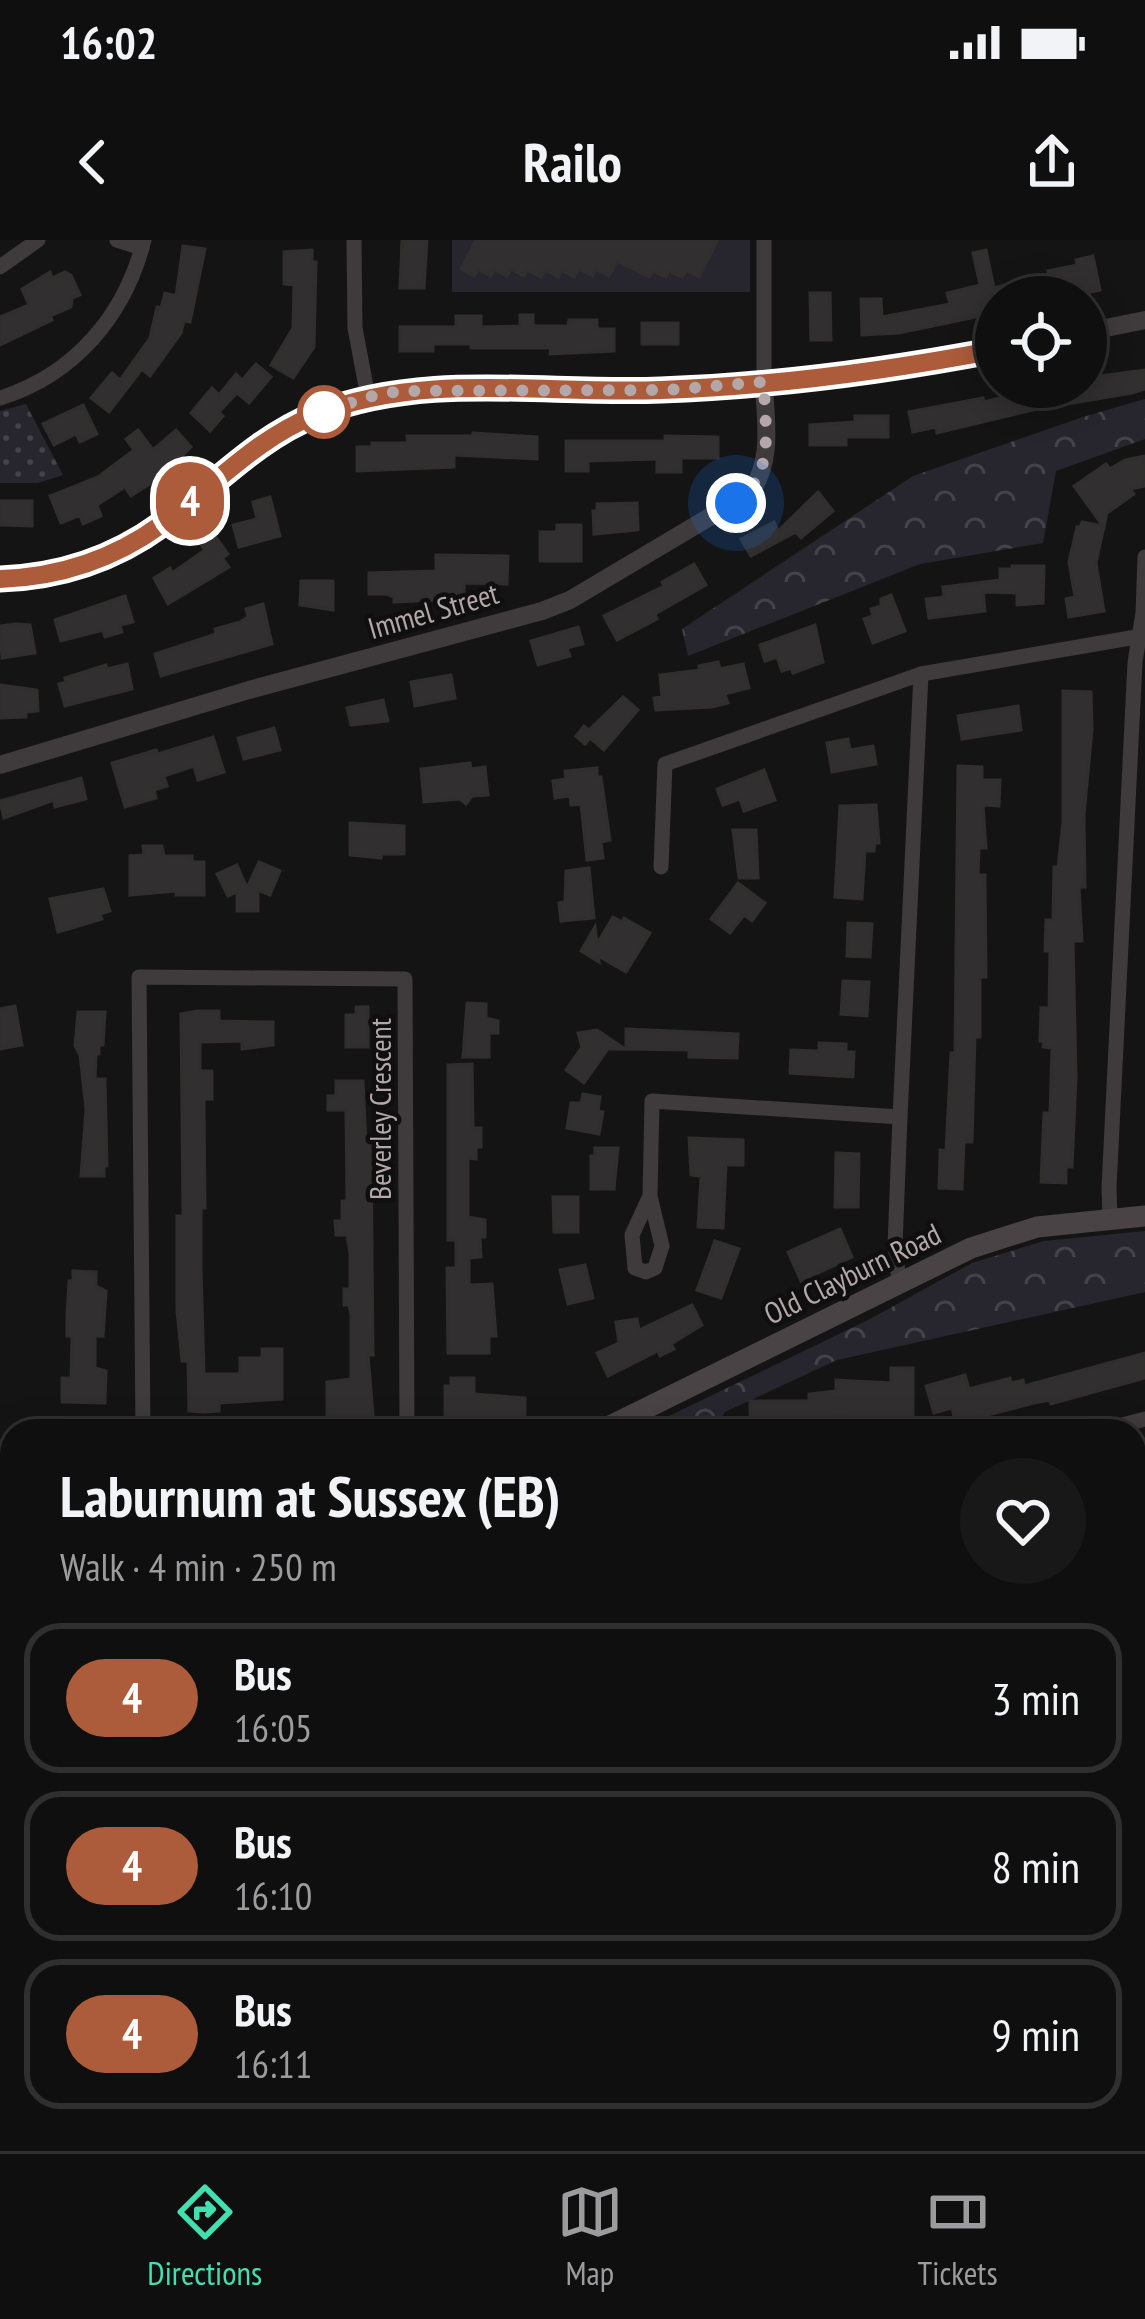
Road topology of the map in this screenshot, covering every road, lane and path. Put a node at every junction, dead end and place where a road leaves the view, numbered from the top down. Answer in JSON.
{"nodes":[{"id":1,"x":38,"y":240,"type":"edge"},
{"id":2,"x":117,"y":240,"type":"edge"},
{"id":3,"x":354,"y":240,"type":"edge"},
{"id":4,"x":764,"y":240,"type":"edge"},
{"id":5,"x":143,"y":244,"type":"edge"},
{"id":6,"x":21,"y":245,"type":"edge"},
{"id":7,"x":0,"y":267,"type":"edge"},
{"id":8,"x":1145,"y":320,"type":"edge"},
{"id":9,"x":1107,"y":328,"type":"edge"},
{"id":10,"x":975,"y":354,"type":"edge"},
{"id":11,"x":764,"y":382,"type":"junction"},
{"id":12,"x":368,"y":397,"type":"junction"},
{"id":13,"x":0,"y":398,"type":"edge"},
{"id":14,"x":1145,"y":556,"type":"edge"},
{"id":15,"x":0,"y":579,"type":"edge"},
{"id":16,"x":1142,"y":636,"type":"edge"},
{"id":17,"x":921,"y":674,"type":"junction"},
{"id":18,"x":0,"y":765,"type":"edge"},
{"id":19,"x":661,"y":867,"type":"dead end"},
{"id":20,"x":900,"y":1117,"type":"junction"},
{"id":21,"x":650,"y":1196,"type":"dead end"},
{"id":22,"x":1145,"y":1216,"type":"edge"},
{"id":23,"x":1110,"y":1219,"type":"junction"},
{"id":24,"x":899,"y":1282,"type":"junction"},
{"id":25,"x":142,"y":1419,"type":"edge"},
{"id":26,"x":407,"y":1419,"type":"edge"},
{"id":27,"x":624,"y":1419,"type":"edge"}],
"edges":[{"from":1,"to":6,"type":"street"},
{"from":2,"to":5,"type":"street"},
{"from":3,"to":12,"type":"street"},
{"from":4,"to":11,"type":"street"},
{"from":5,"to":13,"type":"street"},
{"from":6,"to":7,"type":"street"},
{"from":8,"to":9,"type":"street"},
{"from":10,"to":11,"type":"street"},
{"from":11,"to":12,"type":"street"},
{"from":11,"to":18,"type":"street","name":"Immel Street"},
{"from":12,"to":15,"type":"street"},
{"from":14,"to":16,"type":"street"},
{"from":16,"to":17,"type":"street"},
{"from":16,"to":23,"type":"street"},
{"from":17,"to":19,"type":"street"},
{"from":17,"to":20,"type":"street"},
{"from":20,"to":21,"type":"street"},
{"from":20,"to":24,"type":"street"},
{"from":22,"to":23,"type":"main road","name":"Old Clayburn Road"},
{"from":23,"to":24,"type":"main road","name":"Old Clayburn Road"},
{"from":24,"to":27,"type":"main road","name":"Old Clayburn Road"},
{"from":25,"to":26,"type":"street","name":"Beverley Crescent"}]}
